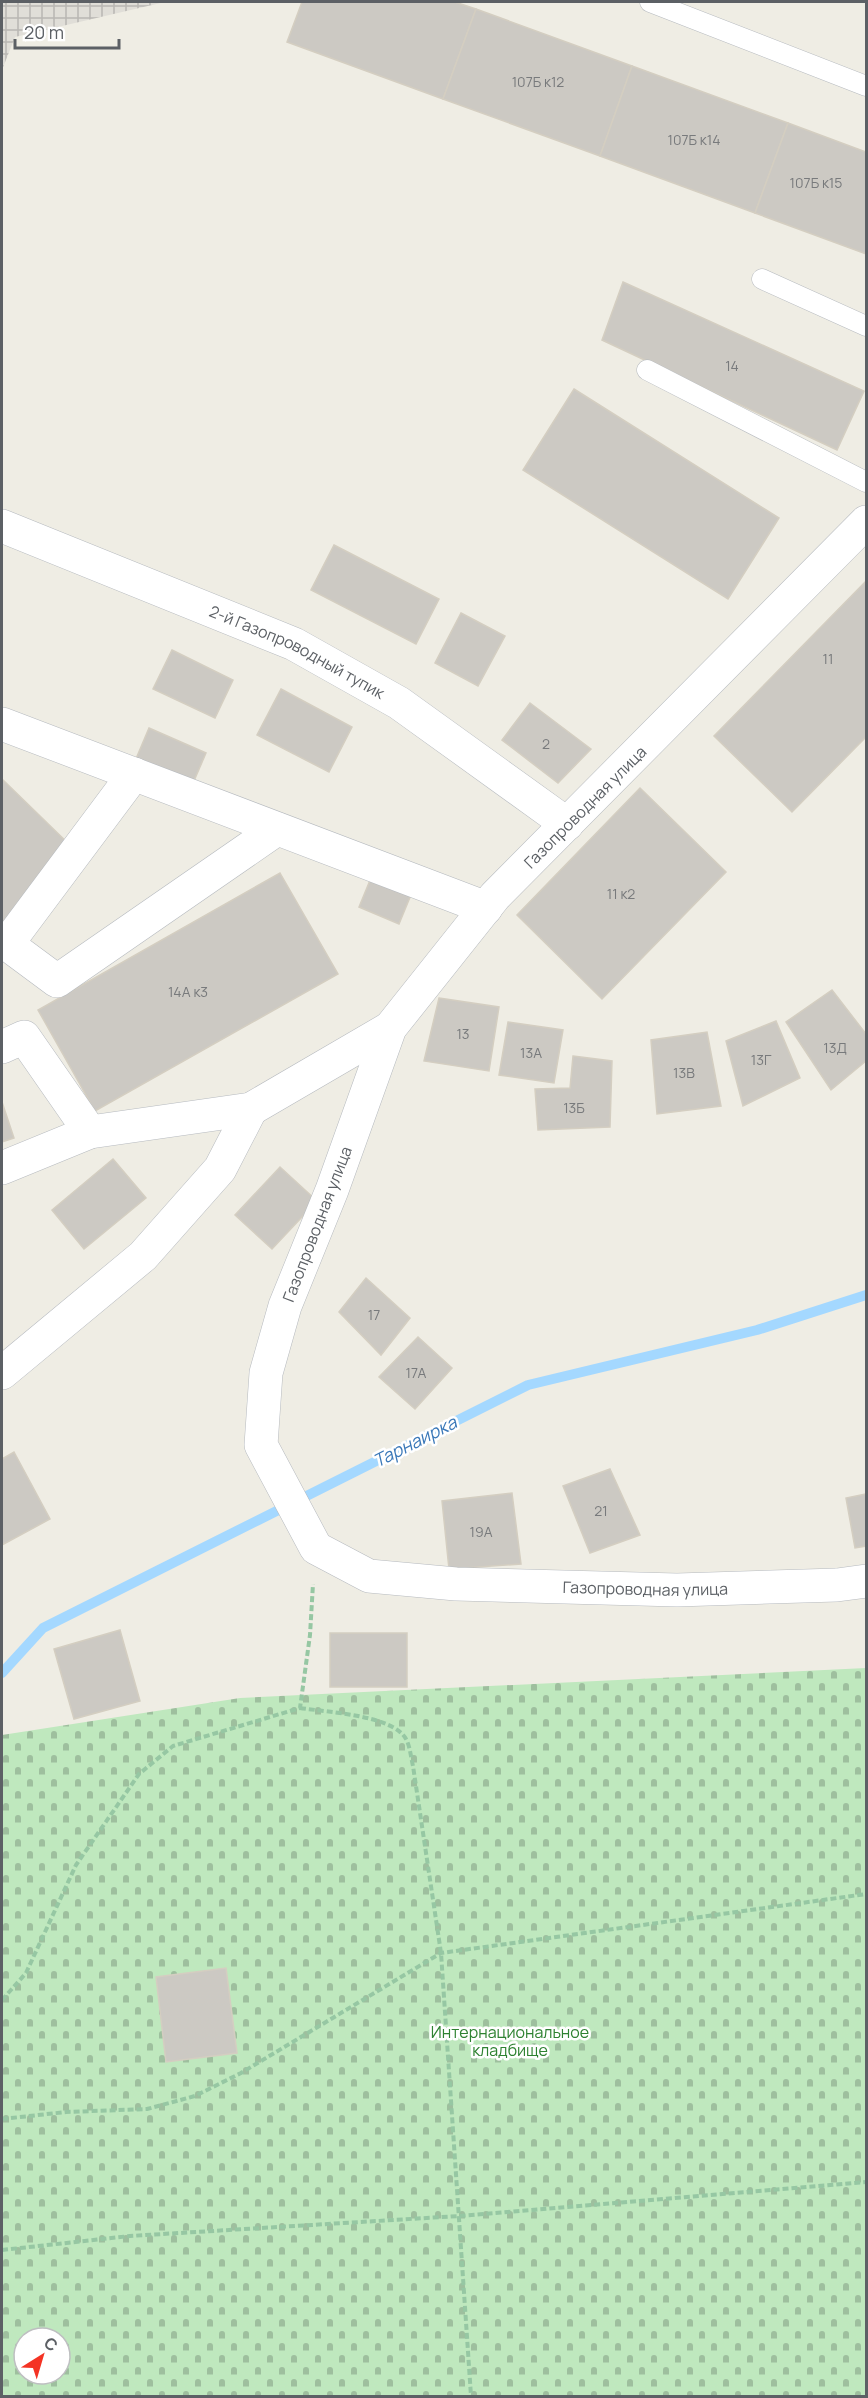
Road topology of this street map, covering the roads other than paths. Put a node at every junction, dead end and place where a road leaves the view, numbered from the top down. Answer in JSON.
{"nodes":[{"id":1,"x":650,"y":2,"type":"edge"},
{"id":2,"x":867,"y":86,"type":"edge"},
{"id":3,"x":762,"y":279,"type":"dead end"},
{"id":4,"x":867,"y":326,"type":"edge"},
{"id":5,"x":647,"y":370,"type":"dead end"},
{"id":6,"x":867,"y":482,"type":"edge"},
{"id":7,"x":867,"y":522,"type":"edge"},
{"id":8,"x":2,"y":526,"type":"edge"},
{"id":9,"x":2,"y":724,"type":"edge"},
{"id":10,"x":134,"y":774,"type":"junction"},
{"id":11,"x":567,"y":824,"type":"junction"},
{"id":12,"x":277,"y":829,"type":"junction"},
{"id":13,"x":486,"y":908,"type":"junction"},
{"id":14,"x":390,"y":1028,"type":"junction"},
{"id":15,"x":2,"y":1047,"type":"edge"},
{"id":16,"x":251,"y":1110,"type":"junction"},
{"id":17,"x":90,"y":1132,"type":"junction"},
{"id":18,"x":2,"y":1168,"type":"edge"},
{"id":19,"x":2,"y":1372,"type":"edge"},
{"id":20,"x":867,"y":1581,"type":"edge"}],
"edges":[{"from":1,"to":2,"type":"lane"},
{"from":3,"to":4,"type":"lane"},
{"from":5,"to":6,"type":"lane"},
{"from":7,"to":11,"type":"street","name":"Газопроводная улица"},
{"from":8,"to":11,"type":"street","name":"2-й Газопроводный тупик"},
{"from":9,"to":10,"type":"street"},
{"from":10,"to":12,"type":"street"},
{"from":10,"to":12,"type":"street"},
{"from":11,"to":13,"type":"street","name":"Газопроводная улица"},
{"from":12,"to":13,"type":"street"},
{"from":13,"to":14,"type":"street","name":"Газопроводная улица"},
{"from":14,"to":16,"type":"street"},
{"from":14,"to":20,"type":"street","name":"Газопроводная улица"},
{"from":15,"to":17,"type":"street"},
{"from":16,"to":17,"type":"street"},
{"from":16,"to":19,"type":"street"},
{"from":17,"to":18,"type":"street"}]}
